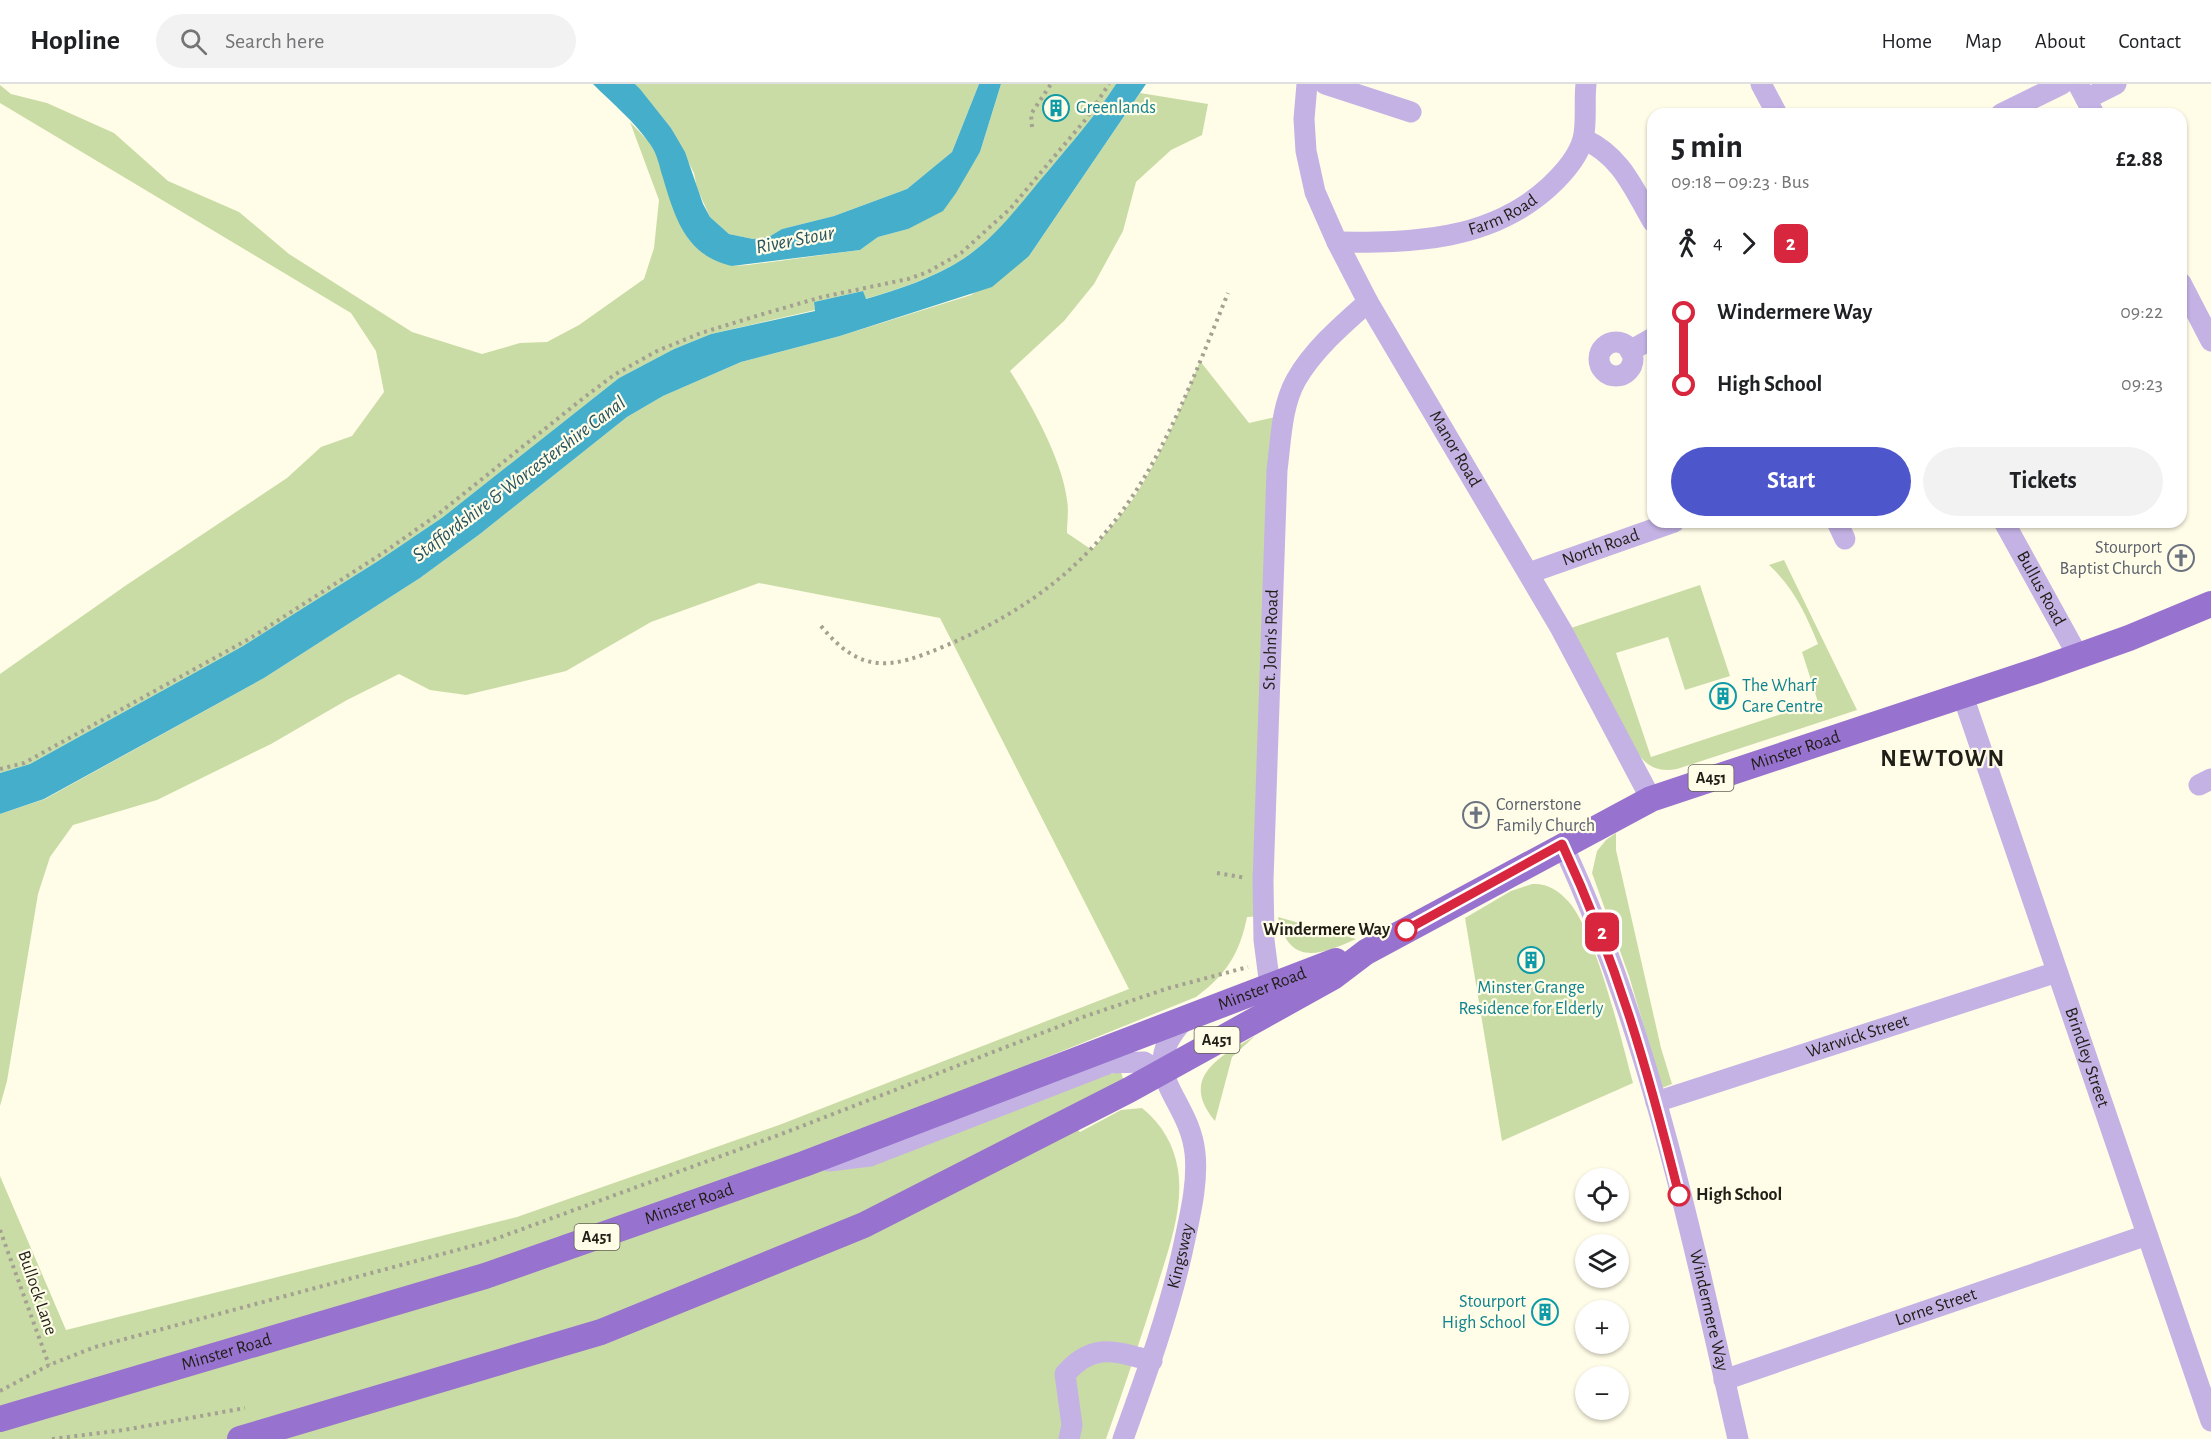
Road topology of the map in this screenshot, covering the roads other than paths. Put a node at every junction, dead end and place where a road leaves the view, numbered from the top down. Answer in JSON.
{"nodes":[{"id":1,"x":1307,"y":84,"type":"edge"},
{"id":2,"x":1325,"y":84,"type":"edge"},
{"id":3,"x":1586,"y":84,"type":"edge"},
{"id":4,"x":1761,"y":84,"type":"edge"},
{"id":5,"x":2062,"y":84,"type":"edge"},
{"id":6,"x":2116,"y":84,"type":"edge"},
{"id":7,"x":2086,"y":99,"type":"edge"},
{"id":8,"x":1774,"y":108,"type":"edge"},
{"id":9,"x":2013,"y":108,"type":"edge"},
{"id":10,"x":1411,"y":112,"type":"dead end"},
{"id":11,"x":1584,"y":139,"type":"junction"},
{"id":12,"x":1647,"y":212,"type":"edge"},
{"id":13,"x":1337,"y":242,"type":"junction"},
{"id":14,"x":2187,"y":295,"type":"edge"},
{"id":15,"x":1368,"y":302,"type":"junction"},
{"id":16,"x":1647,"y":341,"type":"edge"},
{"id":17,"x":2211,"y":342,"type":"edge"},
{"id":18,"x":1630,"y":351,"type":"dead end"},
{"id":19,"x":1657,"y":528,"type":"edge"},
{"id":20,"x":2007,"y":528,"type":"edge"},
{"id":21,"x":1529,"y":573,"type":"junction"},
{"id":22,"x":2211,"y":586,"type":"edge"},
{"id":23,"x":2211,"y":604,"type":"edge"},
{"id":24,"x":2078,"y":656,"type":"junction"},
{"id":25,"x":1963,"y":696,"type":"junction"},
{"id":26,"x":1651,"y":799,"type":"junction"},
{"id":27,"x":1562,"y":844,"type":"junction"},
{"id":28,"x":2057,"y":972,"type":"junction"},
{"id":29,"x":1269,"y":986,"type":"junction"},
{"id":30,"x":1183,"y":1021,"type":"junction"},
{"id":31,"x":1161,"y":1072,"type":"junction"},
{"id":32,"x":1656,"y":1102,"type":"junction"},
{"id":33,"x":804,"y":1164,"type":"junction"},
{"id":34,"x":2147,"y":1235,"type":"junction"},
{"id":35,"x":1152,"y":1361,"type":"junction"},
{"id":36,"x":1724,"y":1380,"type":"junction"},
{"id":37,"x":0,"y":1419,"type":"edge"},
{"id":38,"x":2211,"y":1421,"type":"edge"},
{"id":39,"x":240,"y":1439,"type":"edge"},
{"id":40,"x":1069,"y":1439,"type":"edge"},
{"id":41,"x":1124,"y":1439,"type":"edge"},
{"id":42,"x":1737,"y":1439,"type":"edge"}],
"edges":[{"from":1,"to":13,"type":"street","name":"Manor Road"},
{"from":2,"to":10,"type":"street"},
{"from":3,"to":11,"type":"street","name":"Farm Road"},
{"from":4,"to":8,"type":"street"},
{"from":5,"to":9,"type":"street"},
{"from":6,"to":7,"type":"street"},
{"from":11,"to":12,"type":"street"},
{"from":11,"to":13,"type":"street","name":"Farm Road"},
{"from":13,"to":15,"type":"street","name":"Manor Road"},
{"from":14,"to":17,"type":"street"},
{"from":15,"to":21,"type":"street","name":"Manor Road"},
{"from":15,"to":29,"type":"street","name":"St. John's Road"},
{"from":16,"to":18,"type":"street"},
{"from":19,"to":21,"type":"street","name":"North Road"},
{"from":20,"to":24,"type":"street","name":"Bullus Road"},
{"from":21,"to":26,"type":"street","name":"Manor Road"},
{"from":22,"to":24,"type":"main road","name":"Minster Road","number":"A451"},
{"from":23,"to":24,"type":"main road","name":"Minster Road","number":"A451"},
{"from":24,"to":25,"type":"main road","name":"Minster Road","number":"A451"},
{"from":25,"to":26,"type":"main road","name":"Minster Road","number":"A451"},
{"from":25,"to":28,"type":"street","name":"Brindley Street"},
{"from":26,"to":27,"type":"main road","name":"Minster Road","number":"A451"},
{"from":27,"to":29,"type":"main road","name":"Minster Road","number":"A451"},
{"from":27,"to":32,"type":"street","name":"Windermere Way"},
{"from":28,"to":32,"type":"street","name":"Warwick Street"},
{"from":28,"to":34,"type":"street","name":"Brindley Street"},
{"from":29,"to":30,"type":"main road","name":"Minster Road","number":"A451"},
{"from":29,"to":31,"type":"main road","name":"Minster Road","number":"A451"},
{"from":30,"to":31,"type":"street"},
{"from":30,"to":33,"type":"main road","name":"Minster Road","number":"A451"},
{"from":31,"to":33,"type":"street"},
{"from":31,"to":35,"type":"street","name":"Kingsway"},
{"from":31,"to":39,"type":"main road","name":"Minster Road","number":"A451"},
{"from":32,"to":36,"type":"street","name":"Windermere Way"},
{"from":33,"to":37,"type":"main road","name":"Minster Road","number":"A451"},
{"from":34,"to":36,"type":"street","name":"Lorne Street"},
{"from":34,"to":38,"type":"street","name":"Brindley Street"},
{"from":35,"to":40,"type":"street"},
{"from":35,"to":41,"type":"street","name":"Kingsway"},
{"from":36,"to":42,"type":"street","name":"Windermere Way"}]}
